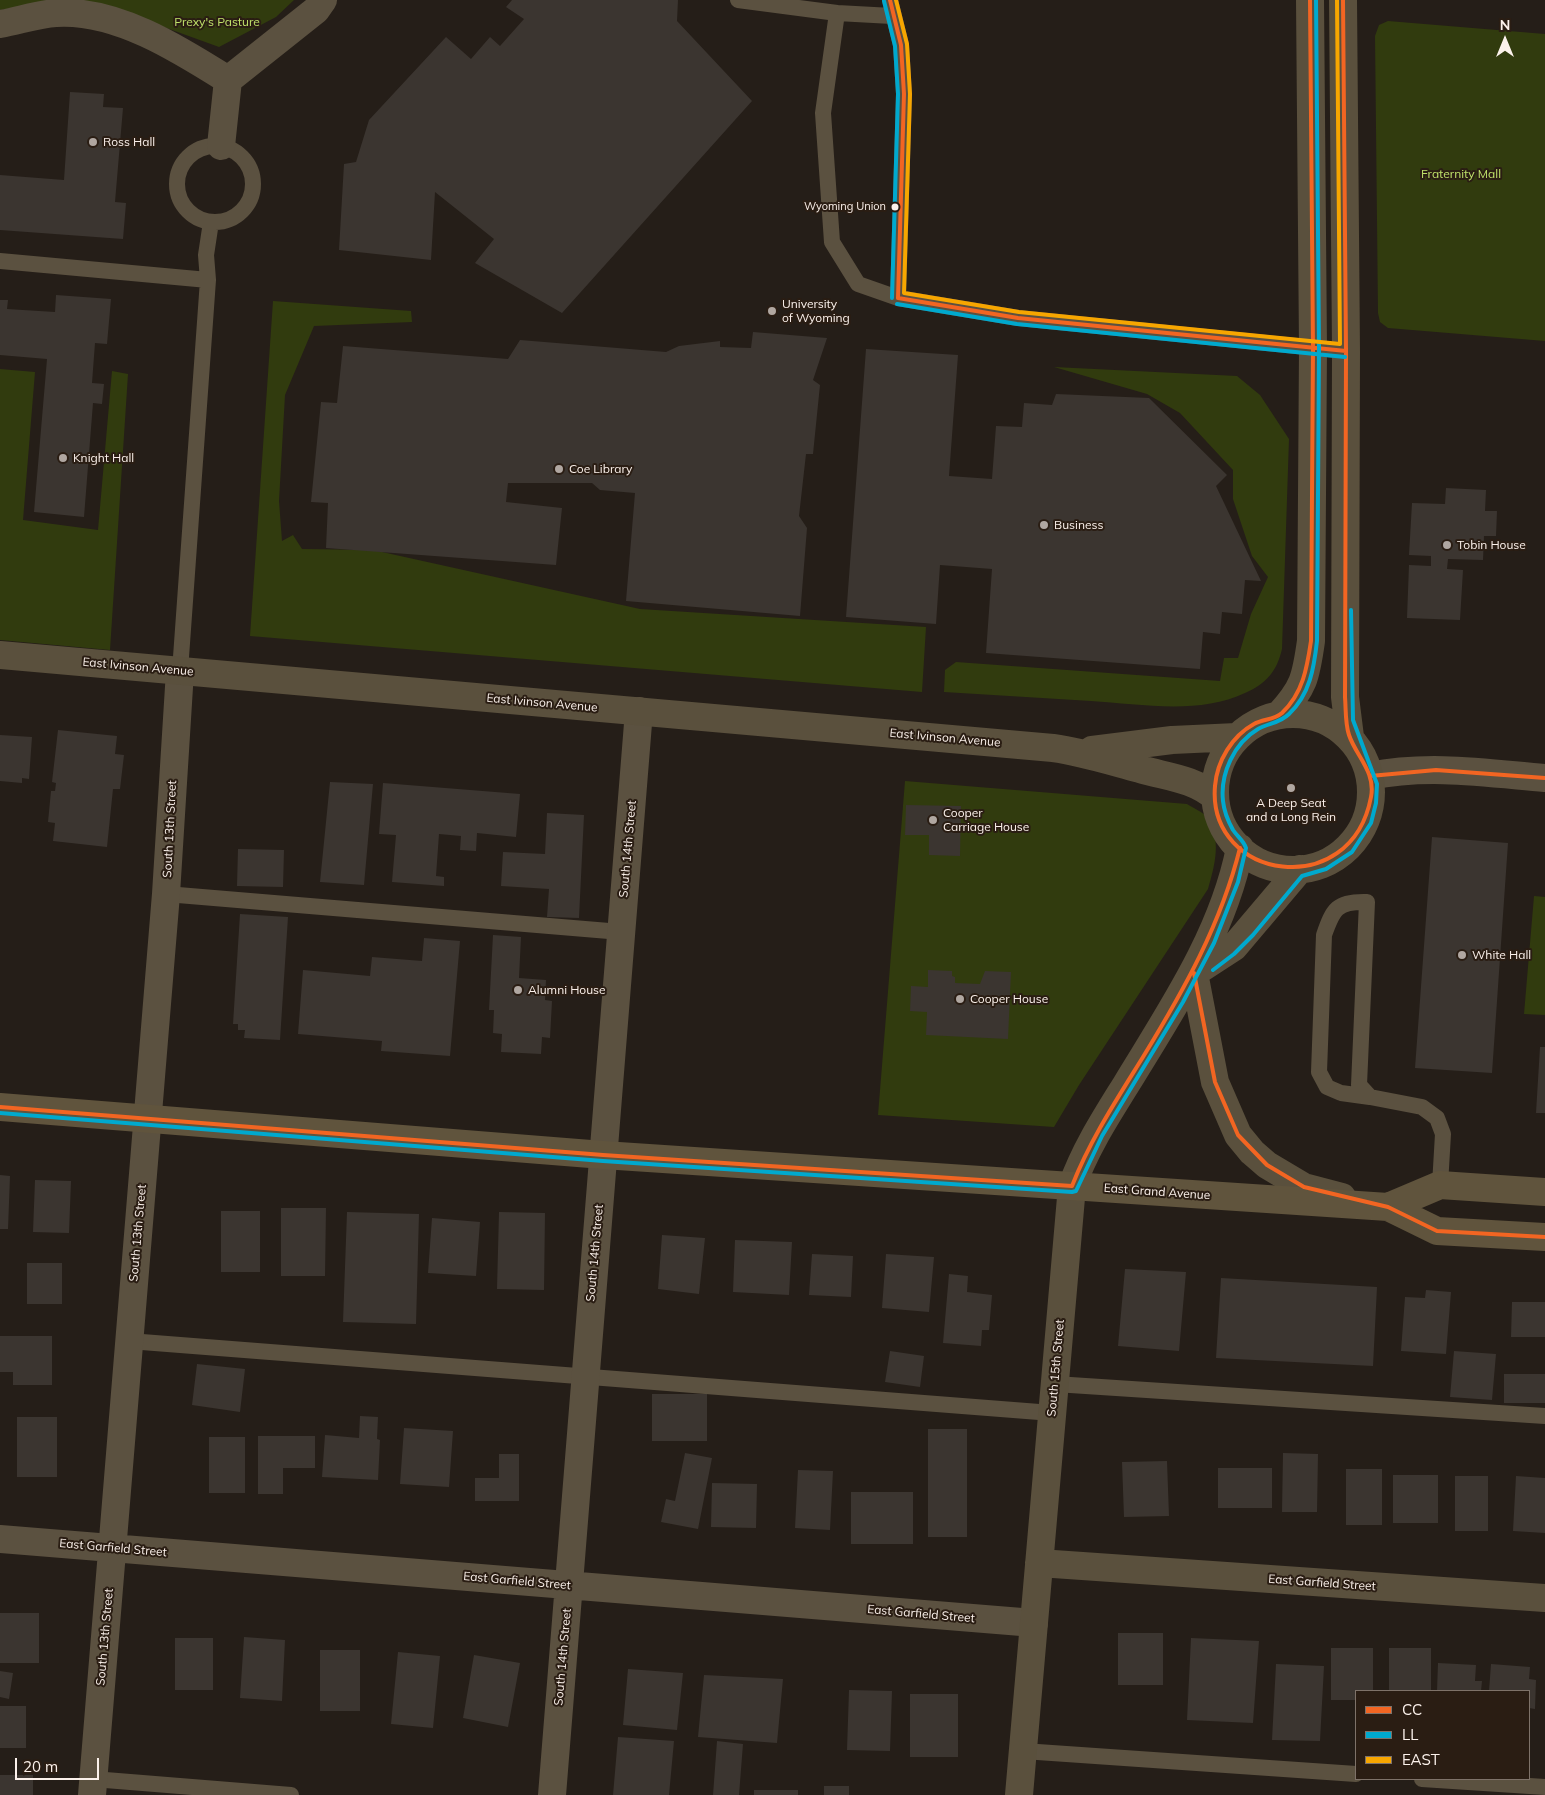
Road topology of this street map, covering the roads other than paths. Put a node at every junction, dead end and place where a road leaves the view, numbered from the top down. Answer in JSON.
{"nodes":[{"id":1,"x":323,"y":0,"type":"edge"},
{"id":2,"x":738,"y":0,"type":"edge"},
{"id":3,"x":1310,"y":0,"type":"edge"},
{"id":4,"x":1343,"y":0,"type":"edge"},
{"id":5,"x":892,"y":8,"type":"edge"},
{"id":6,"x":837,"y":13,"type":"junction"},
{"id":7,"x":0,"y":24,"type":"edge"},
{"id":8,"x":228,"y":80,"type":"junction"},
{"id":9,"x":221,"y":146,"type":"junction"},
{"id":10,"x":210,"y":222,"type":"junction"},
{"id":11,"x":0,"y":261,"type":"edge"},
{"id":12,"x":208,"y":280,"type":"junction"},
{"id":13,"x":898,"y":298,"type":"junction"},
{"id":14,"x":1314,"y":348,"type":"junction"},
{"id":15,"x":1346,"y":350,"type":"junction"},
{"id":16,"x":0,"y":655,"type":"edge"},
{"id":17,"x":180,"y":671,"type":"junction"},
{"id":18,"x":639,"y":711,"type":"junction"},
{"id":19,"x":1279,"y":715,"type":"junction"},
{"id":20,"x":1237,"y":737,"type":"junction"},
{"id":21,"x":1350,"y":737,"type":"junction"},
{"id":22,"x":1084,"y":752,"type":"junction"},
{"id":23,"x":1370,"y":776,"type":"junction"},
{"id":24,"x":1545,"y":778,"type":"edge"},
{"id":25,"x":1215,"y":797,"type":"junction"},
{"id":26,"x":1240,"y":848,"type":"junction"},
{"id":27,"x":1300,"y":869,"type":"junction"},
{"id":28,"x":166,"y":894,"type":"junction"},
{"id":29,"x":621,"y":932,"type":"junction"},
{"id":30,"x":1194,"y":973,"type":"junction"},
{"id":31,"x":1370,"y":1097,"type":"junction"},
{"id":32,"x":0,"y":1106,"type":"edge"},
{"id":33,"x":148,"y":1117,"type":"junction"},
{"id":34,"x":603,"y":1155,"type":"junction"},
{"id":35,"x":1072,"y":1186,"type":"junction"},
{"id":36,"x":1440,"y":1186,"type":"junction"},
{"id":37,"x":1545,"y":1192,"type":"edge"},
{"id":38,"x":1388,"y":1207,"type":"junction"},
{"id":39,"x":1545,"y":1237,"type":"edge"},
{"id":40,"x":129,"y":1341,"type":"junction"},
{"id":41,"x":585,"y":1376,"type":"junction"},
{"id":42,"x":1055,"y":1384,"type":"junction"},
{"id":43,"x":1052,"y":1413,"type":"junction"},
{"id":44,"x":1545,"y":1416,"type":"edge"},
{"id":45,"x":0,"y":1539,"type":"edge"},
{"id":46,"x":112,"y":1548,"type":"junction"},
{"id":47,"x":1039,"y":1563,"type":"junction"},
{"id":48,"x":568,"y":1585,"type":"junction"},
{"id":49,"x":1545,"y":1598,"type":"edge"},
{"id":50,"x":1034,"y":1622,"type":"junction"},
{"id":51,"x":1023,"y":1751,"type":"junction"},
{"id":52,"x":1355,"y":1774,"type":"edge"},
{"id":53,"x":1437,"y":1780,"type":"edge"},
{"id":54,"x":93,"y":1787,"type":"edge"},
{"id":55,"x":1545,"y":1787,"type":"edge"},
{"id":56,"x":291,"y":1795,"type":"edge"},
{"id":57,"x":552,"y":1795,"type":"edge"},
{"id":58,"x":1019,"y":1795,"type":"edge"}],
"edges":[{"from":1,"to":8,"type":"street"},
{"from":2,"to":6,"type":"lane"},
{"from":3,"to":14,"type":"main road"},
{"from":4,"to":15,"type":"main road"},
{"from":5,"to":6,"type":"lane"},
{"from":5,"to":13,"type":"lane"},
{"from":6,"to":13,"type":"lane"},
{"from":7,"to":8,"type":"street"},
{"from":8,"to":9,"type":"street"},
{"from":9,"to":10,"type":"lane"},
{"from":9,"to":10,"type":"lane"},
{"from":10,"to":12,"type":"lane"},
{"from":11,"to":12,"type":"lane"},
{"from":12,"to":17,"type":"lane"},
{"from":13,"to":14,"type":"lane"},
{"from":14,"to":15,"type":"lane"},
{"from":14,"to":19,"type":"main road"},
{"from":15,"to":21,"type":"main road"},
{"from":16,"to":17,"type":"main road","name":"East Ivinson Avenue"},
{"from":17,"to":18,"type":"main road","name":"East Ivinson Avenue"},
{"from":17,"to":28,"type":"street","name":"South 13th Street"},
{"from":18,"to":22,"type":"main road","name":"East Ivinson Avenue"},
{"from":18,"to":29,"type":"street","name":"South 14th Street"},
{"from":19,"to":20,"type":"main road"},
{"from":19,"to":21,"type":"main road"},
{"from":20,"to":22,"type":"main road","name":"East Ivinson Avenue"},
{"from":20,"to":25,"type":"main road"},
{"from":21,"to":23,"type":"main road"},
{"from":22,"to":25,"type":"main road","name":"East Ivinson Avenue"},
{"from":23,"to":24,"type":"street"},
{"from":23,"to":27,"type":"main road"},
{"from":25,"to":26,"type":"main road"},
{"from":26,"to":27,"type":"main road"},
{"from":26,"to":30,"type":"main road","name":"South 15th Street"},
{"from":27,"to":30,"type":"main road","name":"South 15th Street"},
{"from":28,"to":29,"type":"lane"},
{"from":28,"to":33,"type":"street","name":"South 13th Street"},
{"from":29,"to":34,"type":"street","name":"South 14th Street"},
{"from":30,"to":35,"type":"main road","name":"South 15th Street"},
{"from":30,"to":38,"type":"main road"},
{"from":31,"to":31,"type":"lane"},
{"from":31,"to":36,"type":"lane"},
{"from":32,"to":33,"type":"main road","name":"East Grand Avenue"},
{"from":33,"to":34,"type":"main road","name":"East Grand Avenue"},
{"from":33,"to":40,"type":"street","name":"South 13th Street"},
{"from":34,"to":35,"type":"main road","name":"East Grand Avenue"},
{"from":34,"to":41,"type":"street","name":"South 14th Street"},
{"from":35,"to":38,"type":"main road","name":"East Grand Avenue"},
{"from":35,"to":42,"type":"main road","name":"South 15th Street"},
{"from":36,"to":37,"type":"main road","name":"East Grand Avenue"},
{"from":36,"to":38,"type":"main road","name":"East Grand Avenue"},
{"from":38,"to":39,"type":"main road","name":"East Grand Avenue"},
{"from":40,"to":41,"type":"lane"},
{"from":40,"to":46,"type":"street","name":"South 13th Street"},
{"from":41,"to":43,"type":"lane"},
{"from":41,"to":48,"type":"street","name":"South 14th Street"},
{"from":42,"to":43,"type":"main road","name":"South 15th Street"},
{"from":42,"to":44,"type":"lane"},
{"from":43,"to":47,"type":"main road","name":"South 15th Street"},
{"from":45,"to":46,"type":"street","name":"East Garfield Street"},
{"from":46,"to":48,"type":"street","name":"East Garfield Street"},
{"from":46,"to":54,"type":"street","name":"South 13th Street"},
{"from":47,"to":49,"type":"main road","name":"East Garfield Street"},
{"from":47,"to":50,"type":"main road","name":"South 15th Street"},
{"from":48,"to":50,"type":"street","name":"East Garfield Street"},
{"from":48,"to":57,"type":"street","name":"South 14th Street"},
{"from":50,"to":51,"type":"main road","name":"South 15th Street"},
{"from":51,"to":52,"type":"lane"},
{"from":51,"to":58,"type":"main road","name":"South 15th Street"},
{"from":53,"to":55,"type":"lane"},
{"from":54,"to":56,"type":"lane"}]}
